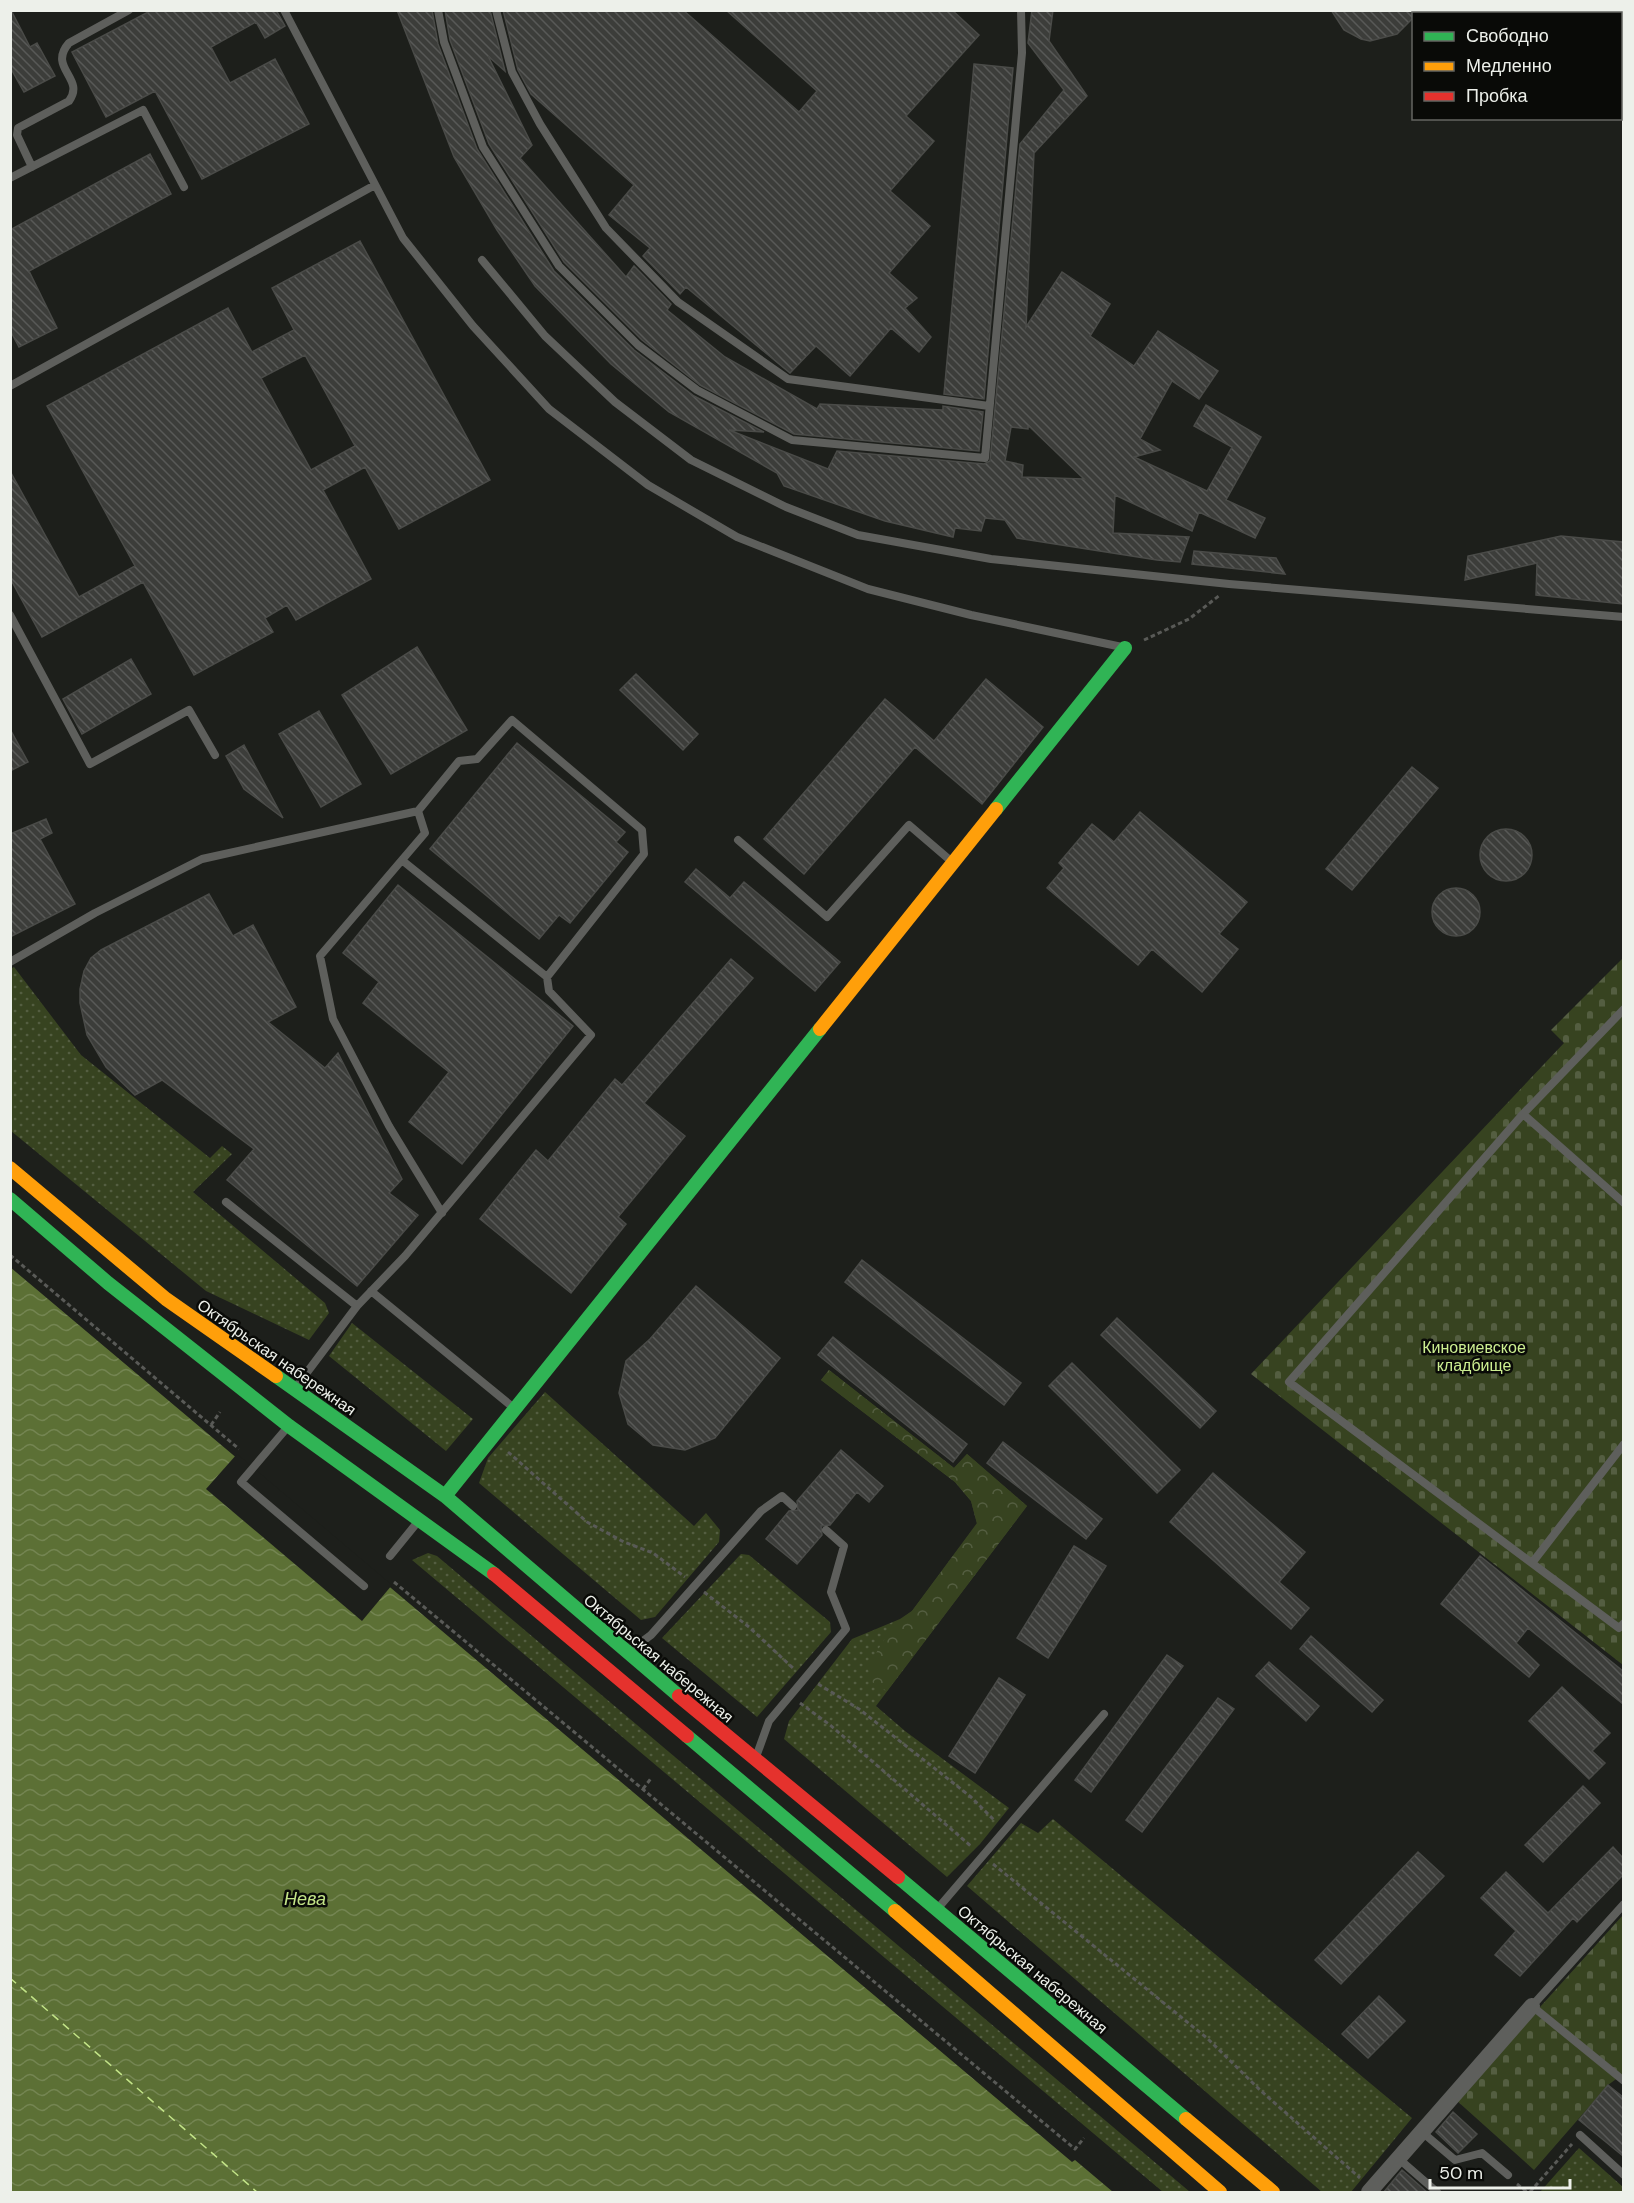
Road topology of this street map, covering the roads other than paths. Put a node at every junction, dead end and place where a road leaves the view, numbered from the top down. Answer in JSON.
{"nodes":[{"id":1,"x":129,"y":10,"type":"edge"},
{"id":2,"x":284,"y":10,"type":"edge"},
{"id":3,"x":438,"y":10,"type":"edge"},
{"id":4,"x":496,"y":10,"type":"edge"},
{"id":5,"x":1021,"y":10,"type":"edge"},
{"id":6,"x":32,"y":167,"type":"junction"},
{"id":7,"x":10,"y":178,"type":"edge"},
{"id":8,"x":375,"y":185,"type":"junction"},
{"id":9,"x":183,"y":187,"type":"dead end"},
{"id":10,"x":482,"y":260,"type":"dead end"},
{"id":11,"x":10,"y":386,"type":"edge"},
{"id":12,"x":989,"y":406,"type":"junction"},
{"id":13,"x":10,"y":615,"type":"edge"},
{"id":14,"x":1623,"y":617,"type":"edge"},
{"id":15,"x":1125,"y":648,"type":"joint"},
{"id":16,"x":215,"y":755,"type":"dead end"},
{"id":17,"x":418,"y":812,"type":"junction"},
{"id":18,"x":738,"y":840,"type":"dead end"},
{"id":19,"x":403,"y":861,"type":"junction"},
{"id":20,"x":954,"y":864,"type":"junction"},
{"id":21,"x":10,"y":962,"type":"edge"},
{"id":22,"x":547,"y":977,"type":"junction"},
{"id":23,"x":1623,"y":1009,"type":"edge"},
{"id":24,"x":1523,"y":1114,"type":"junction"},
{"id":25,"x":10,"y":1168,"type":"edge"},
{"id":26,"x":10,"y":1199,"type":"edge"},
{"id":27,"x":226,"y":1202,"type":"dead end"},
{"id":28,"x":1623,"y":1203,"type":"edge"},
{"id":29,"x":442,"y":1213,"type":"junction"},
{"id":30,"x":371,"y":1291,"type":"junction"},
{"id":31,"x":357,"y":1306,"type":"junction"},
{"id":32,"x":294,"y":1390,"type":"junction"},
{"id":33,"x":514,"y":1408,"type":"junction"},
{"id":34,"x":289,"y":1426,"type":"junction"},
{"id":35,"x":1623,"y":1444,"type":"edge"},
{"id":36,"x":445,"y":1496,"type":"junction"},
{"id":37,"x":793,"y":1506,"type":"dead end"},
{"id":38,"x":418,"y":1521,"type":"junction"},
{"id":39,"x":826,"y":1530,"type":"dead end"},
{"id":40,"x":390,"y":1556,"type":"dead end"},
{"id":41,"x":1532,"y":1563,"type":"junction"},
{"id":42,"x":364,"y":1586,"type":"dead end"},
{"id":43,"x":1623,"y":1623,"type":"edge"},
{"id":44,"x":626,"y":1653,"type":"junction"},
{"id":45,"x":1104,"y":1714,"type":"dead end"},
{"id":46,"x":754,"y":1760,"type":"junction"},
{"id":47,"x":1623,"y":1904,"type":"edge"},
{"id":48,"x":937,"y":1909,"type":"junction"},
{"id":49,"x":1532,"y":2006,"type":"junction"},
{"id":50,"x":1623,"y":2081,"type":"edge"},
{"id":51,"x":1422,"y":2132,"type":"junction"},
{"id":52,"x":1580,"y":2135,"type":"road end"},
{"id":53,"x":1399,"y":2158,"type":"junction"},
{"id":54,"x":1508,"y":2175,"type":"dead end"},
{"id":55,"x":1623,"y":2175,"type":"edge"},
{"id":56,"x":1371,"y":2191,"type":"edge"},
{"id":57,"x":1220,"y":2193,"type":"edge"},
{"id":58,"x":1273,"y":2193,"type":"edge"},
{"id":59,"x":1437,"y":2193,"type":"edge"}],
"edges":[{"from":1,"to":6,"type":"lane"},
{"from":2,"to":8,"type":"lane"},
{"from":3,"to":12,"type":"lane"},
{"from":4,"to":12,"type":"lane"},
{"from":5,"to":12,"type":"lane"},
{"from":6,"to":7,"type":"lane"},
{"from":6,"to":9,"type":"lane"},
{"from":8,"to":11,"type":"lane"},
{"from":8,"to":15,"type":"lane"},
{"from":10,"to":14,"type":"lane"},
{"from":13,"to":16,"type":"lane"},
{"from":15,"to":20,"type":"main road"},
{"from":17,"to":19,"type":"lane"},
{"from":17,"to":21,"type":"lane"},
{"from":17,"to":22,"type":"lane"},
{"from":18,"to":20,"type":"lane"},
{"from":19,"to":22,"type":"lane"},
{"from":19,"to":29,"type":"lane"},
{"from":20,"to":33,"type":"main road"},
{"from":22,"to":29,"type":"lane"},
{"from":23,"to":24,"type":"lane"},
{"from":24,"to":28,"type":"lane"},
{"from":24,"to":41,"type":"lane"},
{"from":25,"to":32,"type":"main road","name":"Октябрьская набережная"},
{"from":26,"to":34,"type":"main road"},
{"from":27,"to":31,"type":"lane"},
{"from":29,"to":30,"type":"lane"},
{"from":30,"to":31,"type":"lane"},
{"from":30,"to":33,"type":"lane"},
{"from":31,"to":32,"type":"lane"},
{"from":32,"to":36,"type":"main road","name":"Октябрьская набережная"},
{"from":33,"to":36,"type":"main road"},
{"from":34,"to":38,"type":"main road"},
{"from":34,"to":42,"type":"lane"},
{"from":35,"to":41,"type":"lane"},
{"from":36,"to":44,"type":"main road","name":"Октябрьская набережная"},
{"from":37,"to":44,"type":"lane"},
{"from":38,"to":40,"type":"lane"},
{"from":38,"to":57,"type":"main road"},
{"from":39,"to":46,"type":"lane"},
{"from":41,"to":43,"type":"lane"},
{"from":44,"to":46,"type":"main road","name":"Октябрьская набережная"},
{"from":45,"to":48,"type":"lane"},
{"from":46,"to":48,"type":"main road","name":"Октябрьская набережная"},
{"from":47,"to":49,"type":"lane"},
{"from":48,"to":58,"type":"main road","name":"Октябрьская набережная"},
{"from":49,"to":50,"type":"lane"},
{"from":49,"to":51,"type":"street"},
{"from":51,"to":53,"type":"street"},
{"from":51,"to":54,"type":"lane"},
{"from":52,"to":55,"type":"lane"},
{"from":53,"to":56,"type":"street"},
{"from":53,"to":59,"type":"lane"}]}
